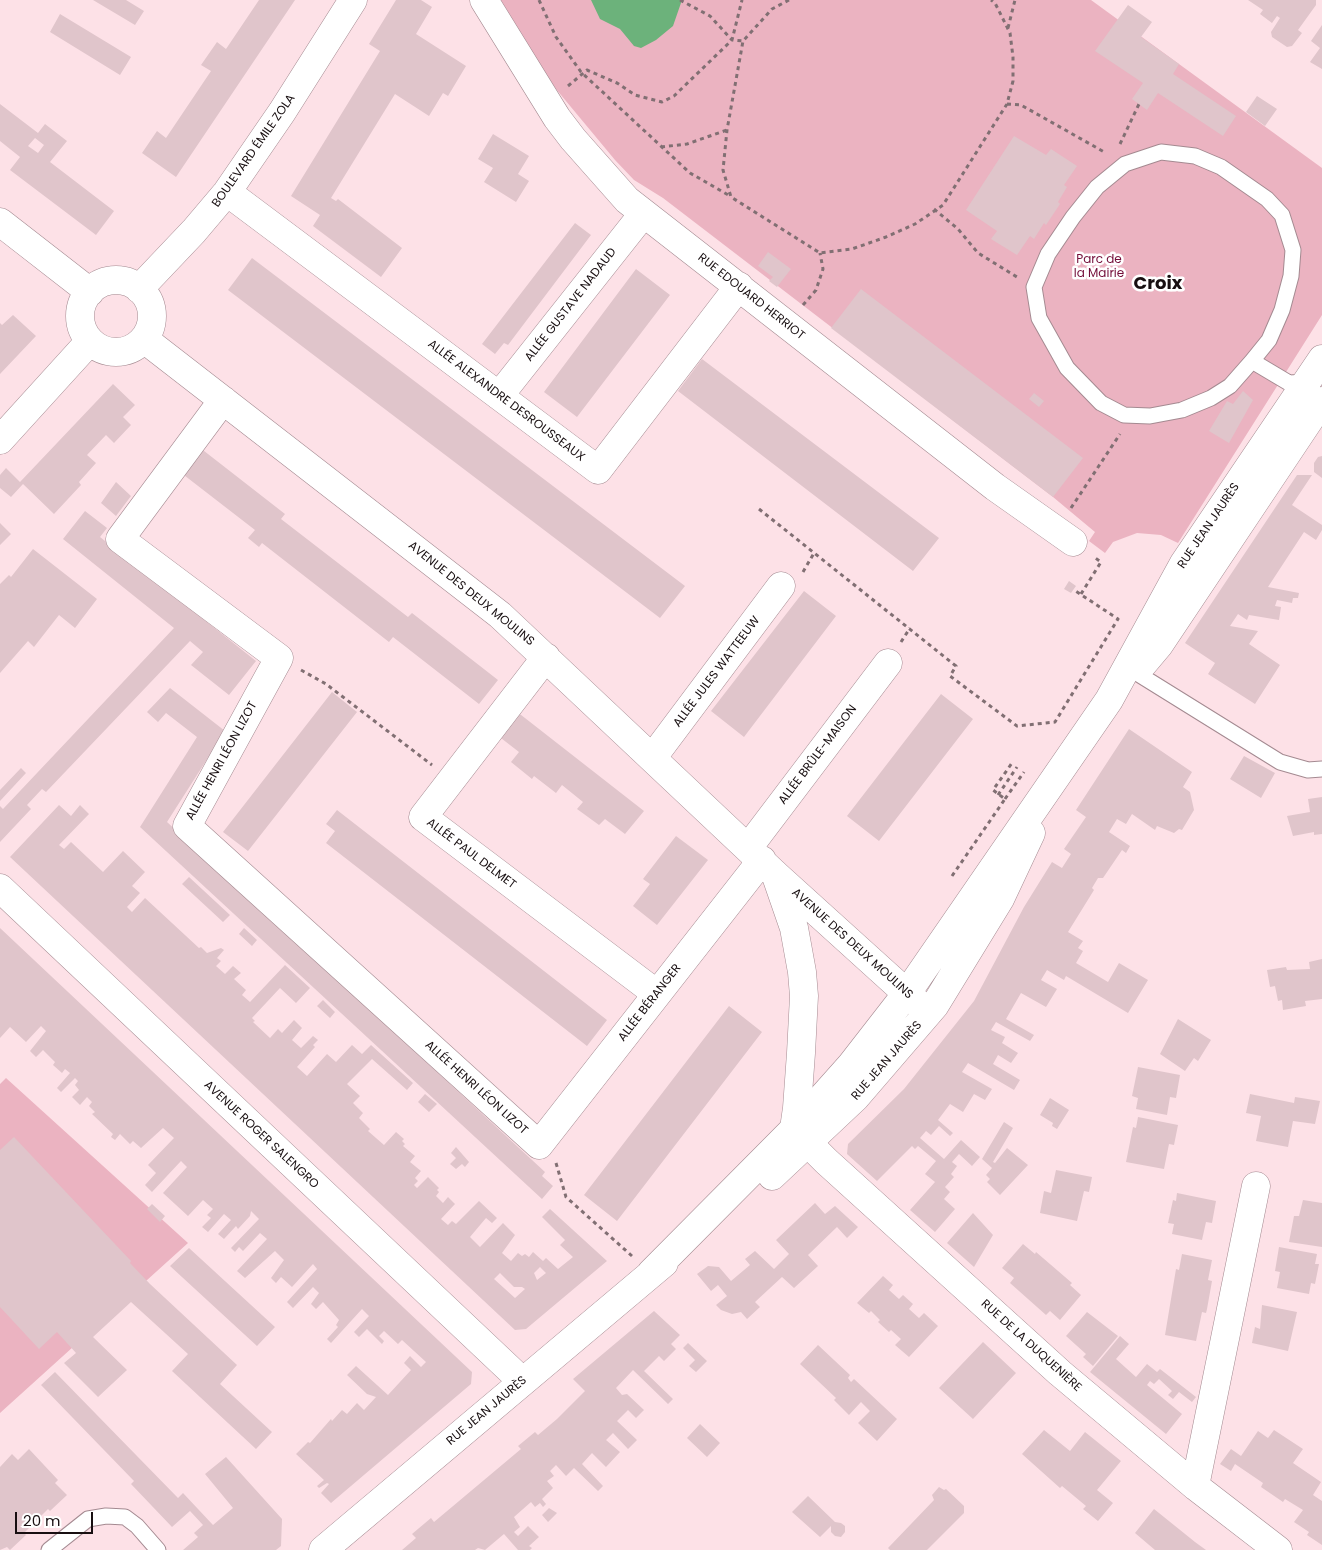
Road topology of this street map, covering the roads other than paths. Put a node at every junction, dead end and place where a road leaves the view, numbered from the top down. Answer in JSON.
{"nodes":[{"id":1,"x":353,"y":0,"type":"edge"},
{"id":2,"x":484,"y":0,"type":"edge"},
{"id":3,"x":227,"y":192,"type":"junction"},
{"id":4,"x":643,"y":214,"type":"junction"},
{"id":5,"x":0,"y":222,"type":"edge"},
{"id":6,"x":739,"y":286,"type":"junction"},
{"id":7,"x":139,"y":289,"type":"junction"},
{"id":8,"x":90,"y":292,"type":"junction"},
{"id":9,"x":144,"y":339,"type":"junction"},
{"id":10,"x":90,"y":341,"type":"junction"},
{"id":11,"x":1252,"y":361,"type":"junction"},
{"id":12,"x":1317,"y":381,"type":"edge"},
{"id":13,"x":499,"y":396,"type":"junction"},
{"id":14,"x":223,"y":400,"type":"junction"},
{"id":15,"x":0,"y":440,"type":"edge"},
{"id":16,"x":1073,"y":542,"type":"dead end"},
{"id":17,"x":781,"y":586,"type":"dead end"},
{"id":18,"x":546,"y":657,"type":"junction"},
{"id":19,"x":888,"y":662,"type":"dead end"},
{"id":20,"x":1130,"y":669,"type":"junction"},
{"id":21,"x":653,"y":757,"type":"junction"},
{"id":22,"x":1322,"y":769,"type":"edge"},
{"id":23,"x":1049,"y":788,"type":"junction"},
{"id":24,"x":762,"y":861,"type":"junction"},
{"id":25,"x":0,"y":888,"type":"edge"},
{"id":26,"x":907,"y":993,"type":"junction"},
{"id":27,"x":657,"y":994,"type":"junction"},
{"id":28,"x":929,"y":1013,"type":"junction"},
{"id":29,"x":801,"y":1136,"type":"junction"},
{"id":30,"x":539,"y":1145,"type":"joint"},
{"id":31,"x":1256,"y":1186,"type":"dead end"},
{"id":32,"x":522,"y":1381,"type":"junction"},
{"id":33,"x":1195,"y":1486,"type":"junction"},
{"id":34,"x":49,"y":1550,"type":"edge"},
{"id":35,"x":158,"y":1550,"type":"edge"},
{"id":36,"x":323,"y":1550,"type":"edge"},
{"id":37,"x":1278,"y":1550,"type":"edge"}],
"edges":[{"from":1,"to":3,"type":"street","name":"BOULEVARD ÉMILE ZOLA"},
{"from":2,"to":4,"type":"street","name":"RUE EDOUARD HERRIOT"},
{"from":3,"to":7,"type":"street","name":"BOULEVARD ÉMILE ZOLA"},
{"from":3,"to":13,"type":"street","name":"ALLÉE ALEXANDRE DESROUSSEAUX"},
{"from":4,"to":6,"type":"street","name":"RUE EDOUARD HERRIOT"},
{"from":4,"to":13,"type":"street","name":"ALLÉE GUSTAVE NADAUD"},
{"from":5,"to":8,"type":"street"},
{"from":6,"to":13,"type":"street","name":"ALLÉE ALEXANDRE DESROUSSEAUX"},
{"from":6,"to":16,"type":"street","name":"RUE EDOUARD HERRIOT"},
{"from":7,"to":8,"type":"street"},
{"from":7,"to":9,"type":"street"},
{"from":8,"to":10,"type":"street"},
{"from":9,"to":10,"type":"street"},
{"from":9,"to":14,"type":"street","name":"AVENUE DES DEUX MOULINS"},
{"from":10,"to":15,"type":"street"},
{"from":11,"to":11,"type":"lane"},
{"from":11,"to":12,"type":"lane"},
{"from":12,"to":20,"type":"street","name":"RUE JEAN JAURÈS"},
{"from":14,"to":18,"type":"street","name":"AVENUE DES DEUX MOULINS"},
{"from":14,"to":30,"type":"street","name":"ALLÉE HENRI LÉON LIZOT"},
{"from":17,"to":21,"type":"street","name":"ALLÉE JULES WATTEEUW"},
{"from":18,"to":21,"type":"street","name":"AVENUE DES DEUX MOULINS"},
{"from":18,"to":27,"type":"street","name":"ALLÉE PAUL DELMET"},
{"from":19,"to":24,"type":"street","name":"ALLÉE BRÛLE-MAISON"},
{"from":20,"to":22,"type":"lane"},
{"from":20,"to":23,"type":"street","name":"RUE JEAN JAURÈS"},
{"from":21,"to":24,"type":"street","name":"AVENUE DES DEUX MOULINS"},
{"from":23,"to":26,"type":"street","name":"RUE JEAN JAURÈS"},
{"from":23,"to":28,"type":"street","name":"RUE JEAN JAURÈS"},
{"from":24,"to":26,"type":"street","name":"AVENUE DES DEUX MOULINS"},
{"from":24,"to":27,"type":"street","name":"ALLÉE BÉRANGER"},
{"from":24,"to":29,"type":"street","name":"AVENUE DES DEUX MOULINS"},
{"from":25,"to":32,"type":"street","name":"AVENUE ROGER SALENGRO"},
{"from":26,"to":28,"type":"street","name":"AVENUE DES DEUX MOULINS"},
{"from":26,"to":29,"type":"street","name":"RUE JEAN JAURÈS"},
{"from":27,"to":30,"type":"street","name":"ALLÉE BÉRANGER"},
{"from":28,"to":29,"type":"street","name":"RUE JEAN JAURÈS"},
{"from":29,"to":32,"type":"street","name":"RUE JEAN JAURÈS"},
{"from":29,"to":33,"type":"street","name":"RUE DE LA DUQUENIÈRE"},
{"from":31,"to":33,"type":"street"},
{"from":32,"to":36,"type":"street","name":"RUE JEAN JAURÈS"},
{"from":33,"to":37,"type":"street","name":"RUE DE LA DUQUENIÈRE"},
{"from":34,"to":35,"type":"lane"}]}
